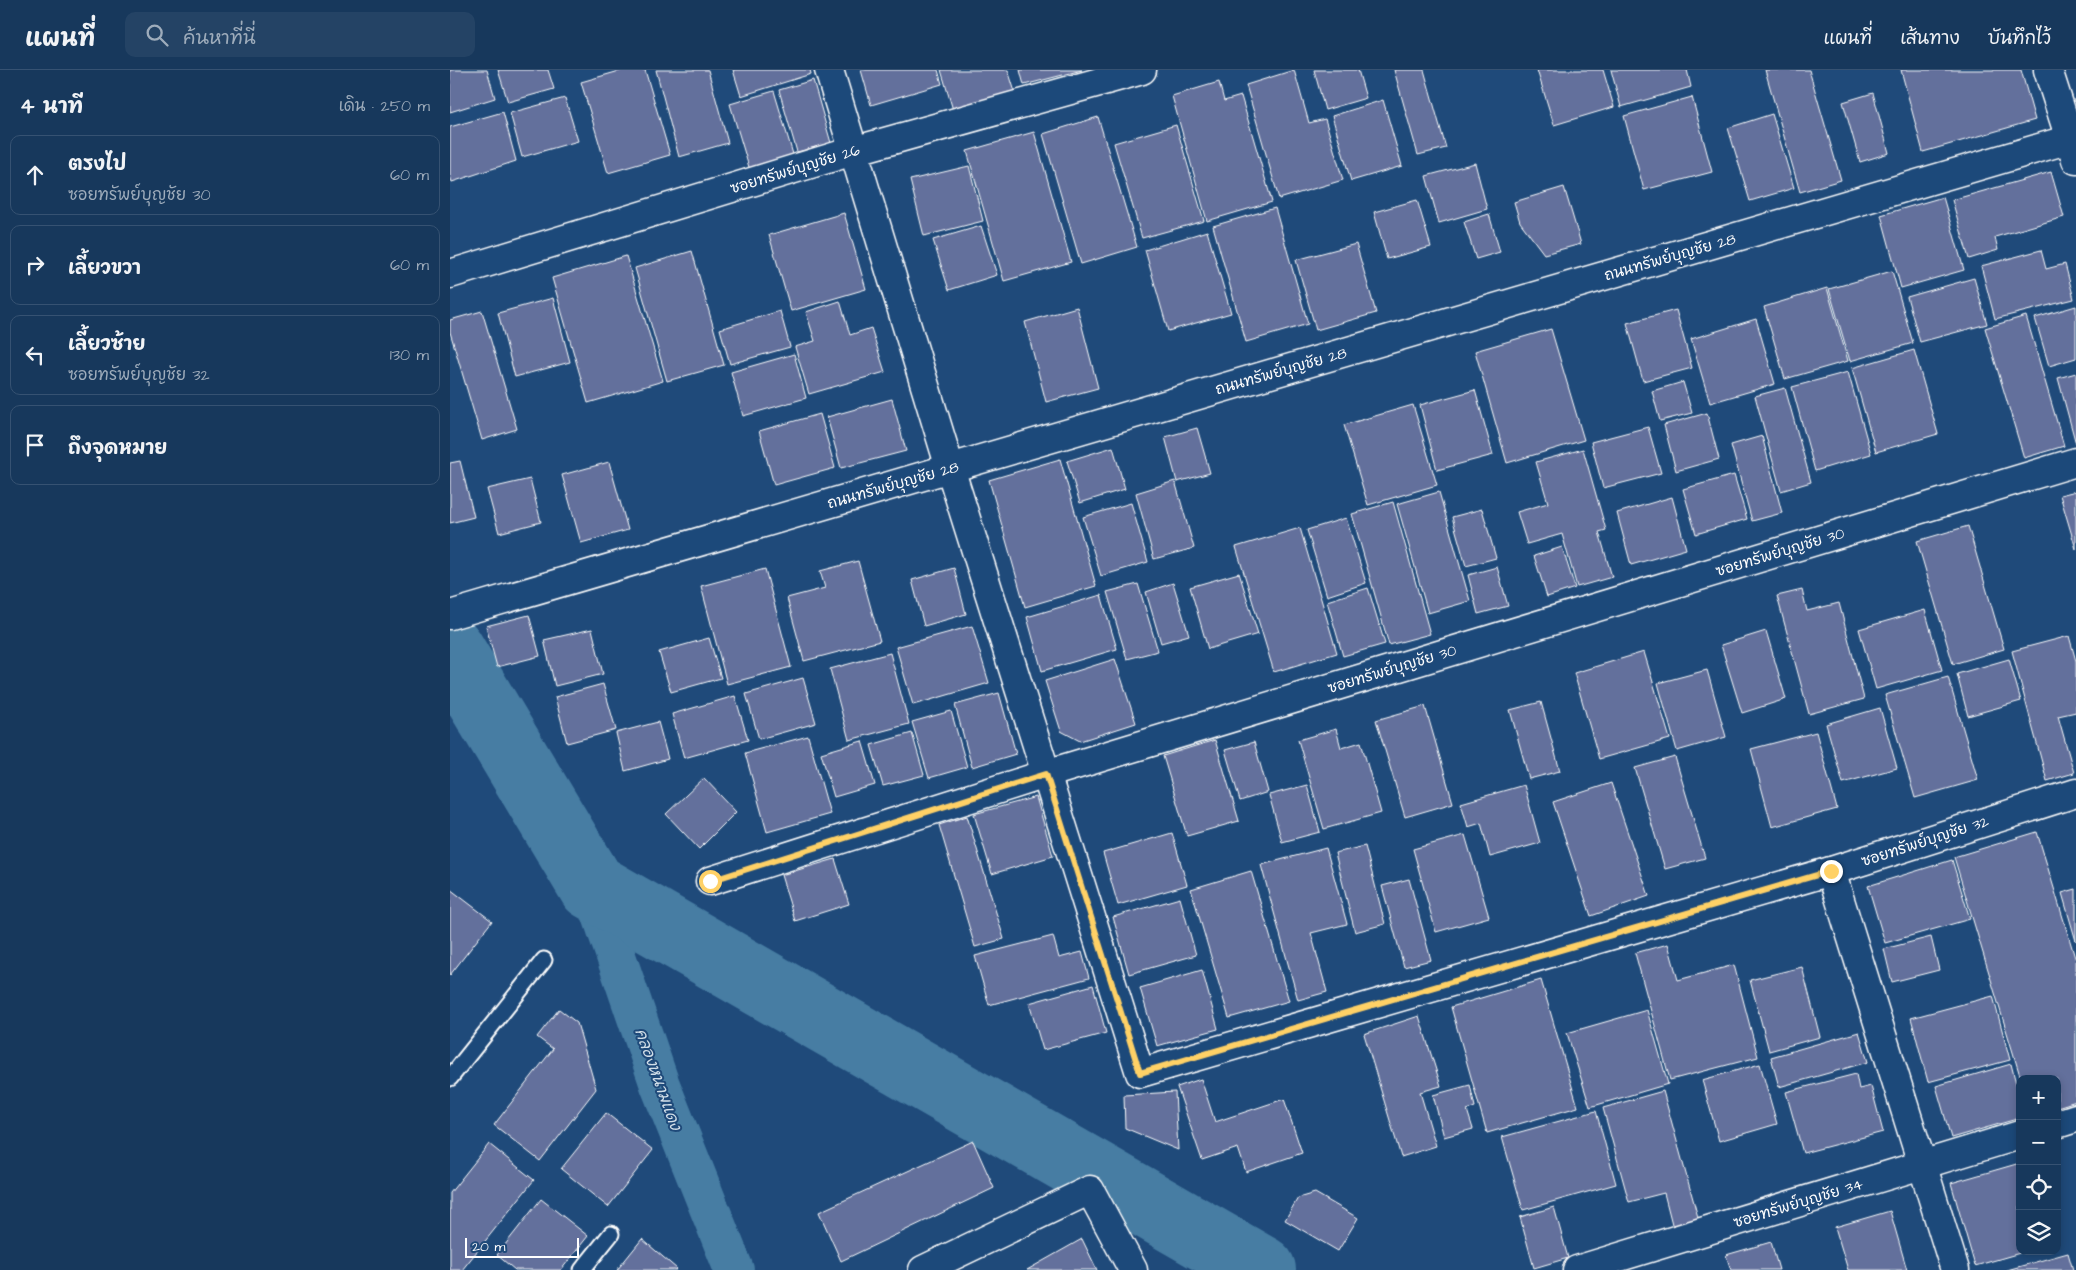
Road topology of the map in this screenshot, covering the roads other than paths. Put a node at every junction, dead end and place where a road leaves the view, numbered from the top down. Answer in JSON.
{"nodes":[{"id":1,"x":829,"y":70,"type":"edge"},
{"id":2,"x":1142,"y":70,"type":"edge"},
{"id":3,"x":2048,"y":70,"type":"edge"},
{"id":4,"x":2074,"y":146,"type":"edge"},
{"id":5,"x":853,"y":151,"type":"junction"},
{"id":6,"x":450,"y":274,"type":"edge"},
{"id":7,"x":2076,"y":462,"type":"edge"},
{"id":8,"x":950,"y":468,"type":"junction"},
{"id":9,"x":450,"y":615,"type":"edge"},
{"id":10,"x":1046,"y":774,"type":"junction"},
{"id":11,"x":2076,"y":793,"type":"edge"},
{"id":12,"x":1831,"y":871,"type":"junction"},
{"id":13,"x":710,"y":881,"type":"dead end"},
{"id":14,"x":544,"y":960,"type":"dead end"},
{"id":15,"x":450,"y":1078,"type":"edge"},
{"id":16,"x":2076,"y":1118,"type":"edge"},
{"id":17,"x":2061,"y":1123,"type":"edge"},
{"id":18,"x":2016,"y":1137,"type":"edge"},
{"id":19,"x":1921,"y":1166,"type":"junction"},
{"id":20,"x":611,"y":1234,"type":"dead end"},
{"id":21,"x":582,"y":1270,"type":"edge"},
{"id":22,"x":923,"y":1270,"type":"edge"},
{"id":23,"x":1133,"y":1270,"type":"edge"},
{"id":24,"x":1577,"y":1270,"type":"edge"},
{"id":25,"x":1955,"y":1270,"type":"edge"}],
"edges":[{"from":1,"to":5,"type":"street"},
{"from":2,"to":5,"type":"street","name":"ซอยทรัพย์บุญชัย 26"},
{"from":3,"to":4,"type":"street"},
{"from":4,"to":8,"type":"street","name":"ถนนทรัพย์บุญชัย 28"},
{"from":5,"to":6,"type":"street","name":"ซอยทรัพย์บุญชัย 26"},
{"from":5,"to":8,"type":"street"},
{"from":7,"to":10,"type":"street","name":"ซอยทรัพย์บุญชัย 30"},
{"from":8,"to":9,"type":"street","name":"ถนนทรัพย์บุญชัย 28"},
{"from":8,"to":10,"type":"street"},
{"from":10,"to":12,"type":"street","name":"ซอยทรัพย์บุญชัย 32"},
{"from":10,"to":13,"type":"street","name":"ซอยทรัพย์บุญชัย 30"},
{"from":11,"to":12,"type":"street","name":"ซอยทรัพย์บุญชัย 32"},
{"from":12,"to":19,"type":"street"},
{"from":14,"to":15,"type":"lane"},
{"from":16,"to":17,"type":"street"},
{"from":18,"to":19,"type":"street","name":"ซอยทรัพย์บุญชัย 34"},
{"from":19,"to":24,"type":"street","name":"ซอยทรัพย์บุญชัย 34"},
{"from":19,"to":25,"type":"street"},
{"from":20,"to":21,"type":"lane"},
{"from":22,"to":23,"type":"street"}]}
